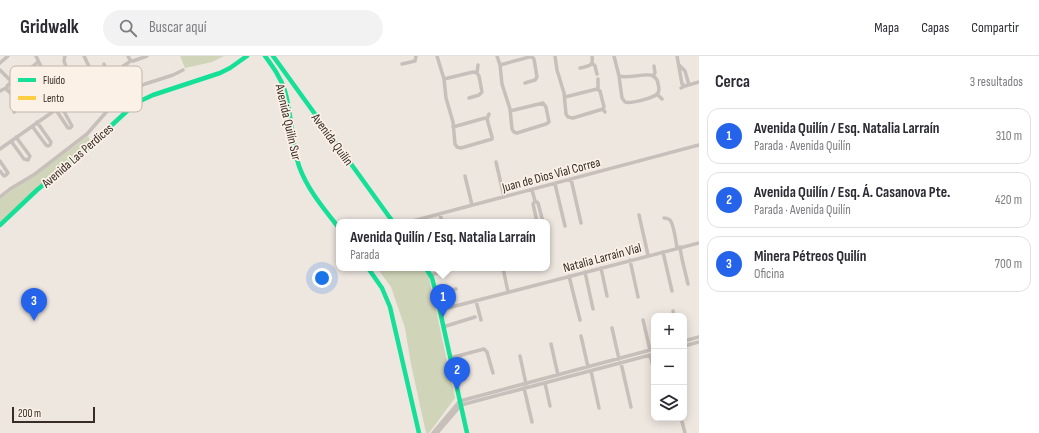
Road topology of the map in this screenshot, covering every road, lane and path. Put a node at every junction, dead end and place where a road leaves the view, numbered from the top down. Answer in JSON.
{"nodes":[{"id":1,"x":8,"y":56,"type":"edge"},
{"id":2,"x":36,"y":56,"type":"edge"},
{"id":3,"x":65,"y":56,"type":"edge"},
{"id":4,"x":84,"y":56,"type":"edge"},
{"id":5,"x":128,"y":56,"type":"edge"},
{"id":6,"x":147,"y":56,"type":"edge"},
{"id":7,"x":246,"y":56,"type":"edge"},
{"id":8,"x":265,"y":56,"type":"edge"},
{"id":9,"x":273,"y":56,"type":"edge"},
{"id":10,"x":416,"y":56,"type":"edge"},
{"id":11,"x":437,"y":56,"type":"edge"},
{"id":12,"x":497,"y":56,"type":"edge"},
{"id":13,"x":532,"y":56,"type":"edge"},
{"id":14,"x":555,"y":56,"type":"edge"},
{"id":15,"x":592,"y":56,"type":"edge"},
{"id":16,"x":614,"y":56,"type":"edge"},
{"id":17,"x":677,"y":56,"type":"edge"},
{"id":18,"x":131,"y":60,"type":"junction"},
{"id":19,"x":38,"y":62,"type":"junction"},
{"id":20,"x":0,"y":63,"type":"edge"},
{"id":21,"x":592,"y":63,"type":"junction"},
{"id":22,"x":402,"y":64,"type":"dead end"},
{"id":23,"x":478,"y":65,"type":"dead end"},
{"id":24,"x":500,"y":65,"type":"junction"},
{"id":25,"x":33,"y":66,"type":"edge"},
{"id":26,"x":40,"y":66,"type":"edge"},
{"id":27,"x":66,"y":66,"type":"edge"},
{"id":28,"x":89,"y":66,"type":"edge"},
{"id":29,"x":122,"y":66,"type":"dead end"},
{"id":30,"x":654,"y":66,"type":"dead end"},
{"id":31,"x":580,"y":68,"type":"dead end"},
{"id":32,"x":0,"y":70,"type":"edge"},
{"id":33,"x":183,"y":70,"type":"dead end"},
{"id":34,"x":282,"y":70,"type":"junction"},
{"id":35,"x":276,"y":73,"type":"junction"},
{"id":36,"x":477,"y":73,"type":"junction"},
{"id":37,"x":286,"y":74,"type":"junction"},
{"id":38,"x":597,"y":74,"type":"dead end"},
{"id":39,"x":619,"y":76,"type":"junction"},
{"id":40,"x":653,"y":76,"type":"junction"},
{"id":41,"x":280,"y":79,"type":"junction"},
{"id":42,"x":444,"y":79,"type":"junction"},
{"id":43,"x":598,"y":79,"type":"dead end"},
{"id":44,"x":10,"y":81,"type":"edge"},
{"id":45,"x":525,"y":82,"type":"dead end"},
{"id":46,"x":699,"y":82,"type":"edge"},
{"id":47,"x":10,"y":83,"type":"edge"},
{"id":48,"x":142,"y":85,"type":"edge"},
{"id":49,"x":6,"y":88,"type":"junction"},
{"id":50,"x":598,"y":89,"type":"junction"},
{"id":51,"x":0,"y":91,"type":"edge"},
{"id":52,"x":10,"y":92,"type":"edge"},
{"id":53,"x":657,"y":94,"type":"junction"},
{"id":54,"x":565,"y":97,"type":"junction"},
{"id":55,"x":469,"y":98,"type":"dead end"},
{"id":56,"x":662,"y":99,"type":"dead end"},
{"id":57,"x":142,"y":100,"type":"edge"},
{"id":58,"x":510,"y":111,"type":"junction"},
{"id":59,"x":53,"y":112,"type":"edge"},
{"id":60,"x":57,"y":112,"type":"edge"},
{"id":61,"x":64,"y":112,"type":"edge"},
{"id":62,"x":106,"y":112,"type":"edge"},
{"id":63,"x":126,"y":112,"type":"edge"},
{"id":64,"x":489,"y":114,"type":"dead end"},
{"id":65,"x":487,"y":119,"type":"junction"},
{"id":66,"x":38,"y":122,"type":"junction"},
{"id":67,"x":32,"y":126,"type":"junction"},
{"id":68,"x":454,"y":127,"type":"junction"},
{"id":69,"x":16,"y":137,"type":"junction"},
{"id":70,"x":492,"y":138,"type":"junction"},
{"id":71,"x":11,"y":141,"type":"junction"},
{"id":72,"x":495,"y":142,"type":"dead end"},
{"id":73,"x":699,"y":146,"type":"edge"},
{"id":74,"x":0,"y":149,"type":"edge"},
{"id":75,"x":0,"y":161,"type":"edge"},
{"id":76,"x":496,"y":162,"type":"dead end"},
{"id":77,"x":0,"y":171,"type":"edge"},
{"id":78,"x":465,"y":176,"type":"dead end"},
{"id":79,"x":571,"y":179,"type":"junction"},
{"id":80,"x":555,"y":184,"type":"junction"},
{"id":81,"x":532,"y":190,"type":"junction"},
{"id":82,"x":0,"y":197,"type":"edge"},
{"id":83,"x":504,"y":198,"type":"junction"},
{"id":84,"x":535,"y":201,"type":"junction"},
{"id":85,"x":472,"y":205,"type":"junction"},
{"id":86,"x":440,"y":214,"type":"junction"},
{"id":87,"x":639,"y":215,"type":"dead end"},
{"id":88,"x":664,"y":218,"type":"dead end"},
{"id":89,"x":391,"y":219,"type":"edge"},
{"id":90,"x":421,"y":219,"type":"edge"},
{"id":91,"x":441,"y":219,"type":"edge"},
{"id":92,"x":536,"y":219,"type":"edge"},
{"id":93,"x":542,"y":219,"type":"edge"},
{"id":94,"x":581,"y":223,"type":"dead end"},
{"id":95,"x":336,"y":224,"type":"edge"},
{"id":96,"x":0,"y":225,"type":"edge"},
{"id":97,"x":565,"y":226,"type":"dead end"},
{"id":98,"x":699,"y":243,"type":"edge"},
{"id":99,"x":679,"y":248,"type":"junction"},
{"id":100,"x":663,"y":252,"type":"junction"},
{"id":101,"x":648,"y":255,"type":"junction"},
{"id":102,"x":630,"y":260,"type":"junction"},
{"id":103,"x":601,"y":268,"type":"junction"},
{"id":104,"x":370,"y":271,"type":"edge"},
{"id":105,"x":428,"y":271,"type":"edge"},
{"id":106,"x":445,"y":271,"type":"edge"},
{"id":107,"x":504,"y":271,"type":"edge"},
{"id":108,"x":585,"y":272,"type":"junction"},
{"id":109,"x":430,"y":275,"type":"junction"},
{"id":110,"x":569,"y":276,"type":"junction"},
{"id":111,"x":688,"y":284,"type":"dead end"},
{"id":112,"x":456,"y":289,"type":"dead end"},
{"id":113,"x":672,"y":291,"type":"dead end"},
{"id":114,"x":508,"y":292,"type":"junction"},
{"id":115,"x":436,"y":294,"type":"junction"},
{"id":116,"x":607,"y":296,"type":"dead end"},
{"id":117,"x":638,"y":297,"type":"dead end"},
{"id":118,"x":476,"y":301,"type":"junction"},
{"id":119,"x":593,"y":309,"type":"dead end"},
{"id":120,"x":440,"y":310,"type":"junction"},
{"id":121,"x":475,"y":317,"type":"dead end"},
{"id":122,"x":481,"y":320,"type":"dead end"},
{"id":123,"x":580,"y":320,"type":"dead end"},
{"id":124,"x":643,"y":320,"type":"dead end"},
{"id":125,"x":443,"y":327,"type":"junction"},
{"id":126,"x":612,"y":328,"type":"dead end"},
{"id":127,"x":581,"y":336,"type":"dead end"},
{"id":128,"x":699,"y":337,"type":"edge"},
{"id":129,"x":687,"y":340,"type":"edge"},
{"id":130,"x":699,"y":342,"type":"edge"},
{"id":131,"x":551,"y":344,"type":"dead end"},
{"id":132,"x":687,"y":345,"type":"edge"},
{"id":133,"x":651,"y":353,"type":"edge"},
{"id":134,"x":520,"y":356,"type":"dead end"},
{"id":135,"x":450,"y":358,"type":"junction"},
{"id":136,"x":620,"y":361,"type":"junction"},
{"id":137,"x":589,"y":369,"type":"junction"},
{"id":138,"x":493,"y":372,"type":"dead end"},
{"id":139,"x":558,"y":375,"type":"junction"},
{"id":140,"x":548,"y":381,"type":"junction"},
{"id":141,"x":526,"y":384,"type":"junction"},
{"id":142,"x":524,"y":388,"type":"junction"},
{"id":143,"x":460,"y":403,"type":"junction"},
{"id":144,"x":550,"y":406,"type":"dead end"},
{"id":145,"x":631,"y":407,"type":"dead end"},
{"id":146,"x":599,"y":408,"type":"dead end"},
{"id":147,"x":682,"y":421,"type":"edge"},
{"id":148,"x":532,"y":422,"type":"dead end"},
{"id":149,"x":419,"y":433,"type":"edge"},
{"id":150,"x":433,"y":433,"type":"edge"},
{"id":151,"x":438,"y":433,"type":"edge"},
{"id":152,"x":467,"y":433,"type":"edge"},
{"id":153,"x":685,"y":433,"type":"edge"}],
"edges":[{"from":1,"to":20,"type":"street"},
{"from":2,"to":19,"type":"street"},
{"from":3,"to":27,"type":"street"},
{"from":4,"to":28,"type":"street"},
{"from":5,"to":18,"type":"street"},
{"from":6,"to":18,"type":"street"},
{"from":7,"to":57,"type":"street","name":"Avenida Las Perdices"},
{"from":8,"to":35,"type":"street","name":"Avenida Quilín Sur"},
{"from":9,"to":34,"type":"street","name":"Avenida Quilín"},
{"from":10,"to":22,"type":"street"},
{"from":11,"to":42,"type":"street"},
{"from":12,"to":24,"type":"street"},
{"from":13,"to":24,"type":"street"},
{"from":13,"to":45,"type":"street"},
{"from":14,"to":54,"type":"street"},
{"from":15,"to":21,"type":"street"},
{"from":16,"to":39,"type":"street"},
{"from":17,"to":46,"type":"street"},
{"from":18,"to":29,"type":"street"},
{"from":19,"to":25,"type":"street"},
{"from":19,"to":26,"type":"street"},
{"from":21,"to":31,"type":"street"},
{"from":21,"to":38,"type":"street"},
{"from":23,"to":36,"type":"street"},
{"from":24,"to":58,"type":"street"},
{"from":30,"to":40,"type":"street"},
{"from":32,"to":44,"type":"street"},
{"from":33,"to":48,"type":"street","name":"Avenida Las Perdices"},
{"from":34,"to":35,"type":"street"},
{"from":34,"to":37,"type":"street","name":"Avenida Quilín"},
{"from":35,"to":41,"type":"street","name":"Avenida Quilín Sur"},
{"from":36,"to":42,"type":"street"},
{"from":36,"to":55,"type":"street"},
{"from":37,"to":41,"type":"street"},
{"from":37,"to":89,"type":"street","name":"Avenida Quilín"},
{"from":39,"to":40,"type":"street"},
{"from":39,"to":53,"type":"street"},
{"from":40,"to":53,"type":"street"},
{"from":41,"to":95,"type":"street","name":"Avenida Quilín Sur"},
{"from":42,"to":68,"type":"street"},
{"from":43,"to":50,"type":"street"},
{"from":47,"to":49,"type":"street"},
{"from":49,"to":51,"type":"street"},
{"from":49,"to":52,"type":"street"},
{"from":50,"to":54,"type":"street"},
{"from":50,"to":54,"type":"street"},
{"from":53,"to":56,"type":"street"},
{"from":58,"to":58,"type":"street"},
{"from":59,"to":66,"type":"street"},
{"from":60,"to":61,"type":"street"},
{"from":62,"to":82,"type":"street","name":"Avenida Las Perdices"},
{"from":63,"to":96,"type":"street","name":"Avenida Las Perdices"},
{"from":64,"to":65,"type":"street"},
{"from":65,"to":68,"type":"street"},
{"from":65,"to":70,"type":"street"},
{"from":66,"to":67,"type":"street"},
{"from":66,"to":67,"type":"street"},
{"from":67,"to":69,"type":"street"},
{"from":68,"to":70,"type":"street"},
{"from":69,"to":71,"type":"street"},
{"from":69,"to":71,"type":"street"},
{"from":70,"to":72,"type":"street"},
{"from":71,"to":74,"type":"street"},
{"from":73,"to":79,"type":"street","name":"Juan de Dios Vial Correa"},
{"from":75,"to":77,"type":"street"},
{"from":76,"to":83,"type":"street"},
{"from":78,"to":85,"type":"street"},
{"from":79,"to":80,"type":"street","name":"Juan de Dios Vial Correa"},
{"from":79,"to":94,"type":"street"},
{"from":80,"to":81,"type":"street","name":"Juan de Dios Vial Correa"},
{"from":80,"to":97,"type":"street"},
{"from":81,"to":83,"type":"street","name":"Juan de Dios Vial Correa"},
{"from":81,"to":84,"type":"street"},
{"from":83,"to":85,"type":"street","name":"Juan de Dios Vial Correa"},
{"from":84,"to":92,"type":"street"},
{"from":84,"to":93,"type":"street"},
{"from":85,"to":86,"type":"street","name":"Juan de Dios Vial Correa"},
{"from":86,"to":90,"type":"street","name":"Juan de Dios Vial Correa"},
{"from":86,"to":91,"type":"street"},
{"from":87,"to":101,"type":"street"},
{"from":88,"to":99,"type":"street"},
{"from":98,"to":99,"type":"street","name":"Natalia Larraín Vial"},
{"from":99,"to":100,"type":"street","name":"Natalia Larraín Vial"},
{"from":99,"to":111,"type":"street"},
{"from":100,"to":101,"type":"street","name":"Natalia Larraín Vial"},
{"from":100,"to":113,"type":"street"},
{"from":101,"to":102,"type":"street","name":"Natalia Larraín Vial"},
{"from":102,"to":103,"type":"street","name":"Natalia Larraín Vial"},
{"from":102,"to":117,"type":"street"},
{"from":103,"to":108,"type":"street","name":"Natalia Larraín Vial"},
{"from":103,"to":116,"type":"street"},
{"from":104,"to":149,"type":"street"},
{"from":105,"to":109,"type":"street"},
{"from":106,"to":109,"type":"street"},
{"from":107,"to":114,"type":"street"},
{"from":108,"to":110,"type":"street","name":"Natalia Larraín Vial"},
{"from":108,"to":119,"type":"street"},
{"from":109,"to":115,"type":"street"},
{"from":110,"to":114,"type":"street","name":"Natalia Larraín Vial"},
{"from":110,"to":123,"type":"street"},
{"from":112,"to":115,"type":"street"},
{"from":114,"to":118,"type":"street","name":"Natalia Larraín Vial"},
{"from":115,"to":120,"type":"street"},
{"from":118,"to":120,"type":"street","name":"Natalia Larraín Vial"},
{"from":118,"to":122,"type":"street"},
{"from":120,"to":125,"type":"street"},
{"from":121,"to":125,"type":"street"},
{"from":124,"to":133,"type":"street"},
{"from":125,"to":135,"type":"street"},
{"from":126,"to":136,"type":"street"},
{"from":127,"to":137,"type":"street"},
{"from":128,"to":129,"type":"street"},
{"from":130,"to":132,"type":"street"},
{"from":131,"to":139,"type":"street"},
{"from":133,"to":136,"type":"street"},
{"from":134,"to":141,"type":"street"},
{"from":135,"to":138,"type":"street"},
{"from":135,"to":143,"type":"street"},
{"from":136,"to":137,"type":"street"},
{"from":136,"to":145,"type":"street"},
{"from":137,"to":139,"type":"street"},
{"from":137,"to":140,"type":"street"},
{"from":137,"to":146,"type":"street"},
{"from":139,"to":140,"type":"street"},
{"from":140,"to":141,"type":"street"},
{"from":140,"to":142,"type":"street"},
{"from":140,"to":144,"type":"street"},
{"from":141,"to":143,"type":"street"},
{"from":142,"to":143,"type":"street"},
{"from":142,"to":148,"type":"street"},
{"from":143,"to":150,"type":"street"},
{"from":143,"to":151,"type":"street"},
{"from":143,"to":152,"type":"street"},
{"from":147,"to":153,"type":"street"}]}
